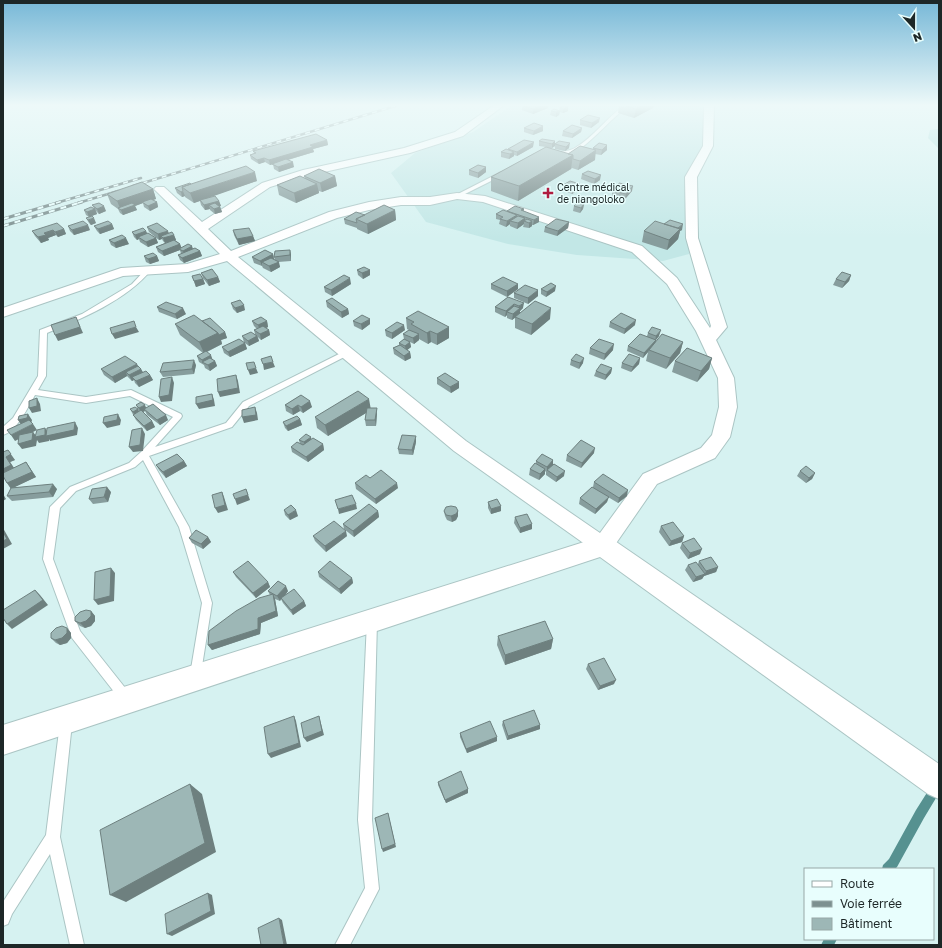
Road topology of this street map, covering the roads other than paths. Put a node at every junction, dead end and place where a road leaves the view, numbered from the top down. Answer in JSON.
{"nodes":[{"id":1,"x":408,"y":150,"type":"edge"},
{"id":2,"x":574,"y":150,"type":"edge"},
{"id":3,"x":706,"y":150,"type":"edge"},
{"id":4,"x":546,"y":157,"type":"edge"},
{"id":5,"x":504,"y":173,"type":"edge"},
{"id":6,"x":160,"y":189,"type":"dead end"},
{"id":7,"x":458,"y":196,"type":"junction"},
{"id":8,"x":200,"y":229,"type":"junction"},
{"id":9,"x":230,"y":256,"type":"junction"},
{"id":10,"x":148,"y":270,"type":"junction"},
{"id":11,"x":3,"y":313,"type":"edge"},
{"id":12,"x":708,"y":340,"type":"junction"},
{"id":13,"x":348,"y":353,"type":"junction"},
{"id":14,"x":33,"y":392,"type":"junction"},
{"id":15,"x":3,"y":432,"type":"edge"},
{"id":16,"x":144,"y":454,"type":"junction"},
{"id":17,"x":602,"y":546,"type":"junction"},
{"id":18,"x":372,"y":621,"type":"junction"},
{"id":19,"x":196,"y":678,"type":"junction"},
{"id":20,"x":128,"y":700,"type":"junction"},
{"id":21,"x":66,"y":720,"type":"junction"},
{"id":22,"x":3,"y":740,"type":"edge"},
{"id":23,"x":935,"y":780,"type":"edge"},
{"id":24,"x":53,"y":836,"type":"junction"},
{"id":25,"x":3,"y":919,"type":"edge"},
{"id":26,"x":77,"y":945,"type":"edge"},
{"id":27,"x":342,"y":945,"type":"edge"}],
"edges":[{"from":1,"to":8,"type":"street"},
{"from":2,"to":4,"type":"lane"},
{"from":3,"to":12,"type":"street"},
{"from":5,"to":7,"type":"lane"},
{"from":6,"to":8,"type":"street"},
{"from":7,"to":9,"type":"street"},
{"from":7,"to":12,"type":"street"},
{"from":8,"to":9,"type":"street"},
{"from":9,"to":10,"type":"street"},
{"from":9,"to":13,"type":"street"},
{"from":10,"to":11,"type":"street"},
{"from":10,"to":14,"type":"lane"},
{"from":12,"to":17,"type":"street"},
{"from":13,"to":16,"type":"lane"},
{"from":13,"to":17,"type":"street"},
{"from":14,"to":15,"type":"lane"},
{"from":14,"to":16,"type":"lane"},
{"from":16,"to":19,"type":"lane"},
{"from":16,"to":20,"type":"lane"},
{"from":17,"to":18,"type":"main road"},
{"from":17,"to":23,"type":"main road"},
{"from":18,"to":19,"type":"main road"},
{"from":18,"to":27,"type":"lane"},
{"from":19,"to":20,"type":"main road"},
{"from":20,"to":21,"type":"main road"},
{"from":21,"to":22,"type":"main road"},
{"from":21,"to":24,"type":"lane"},
{"from":24,"to":25,"type":"lane"},
{"from":24,"to":26,"type":"lane"}]}
